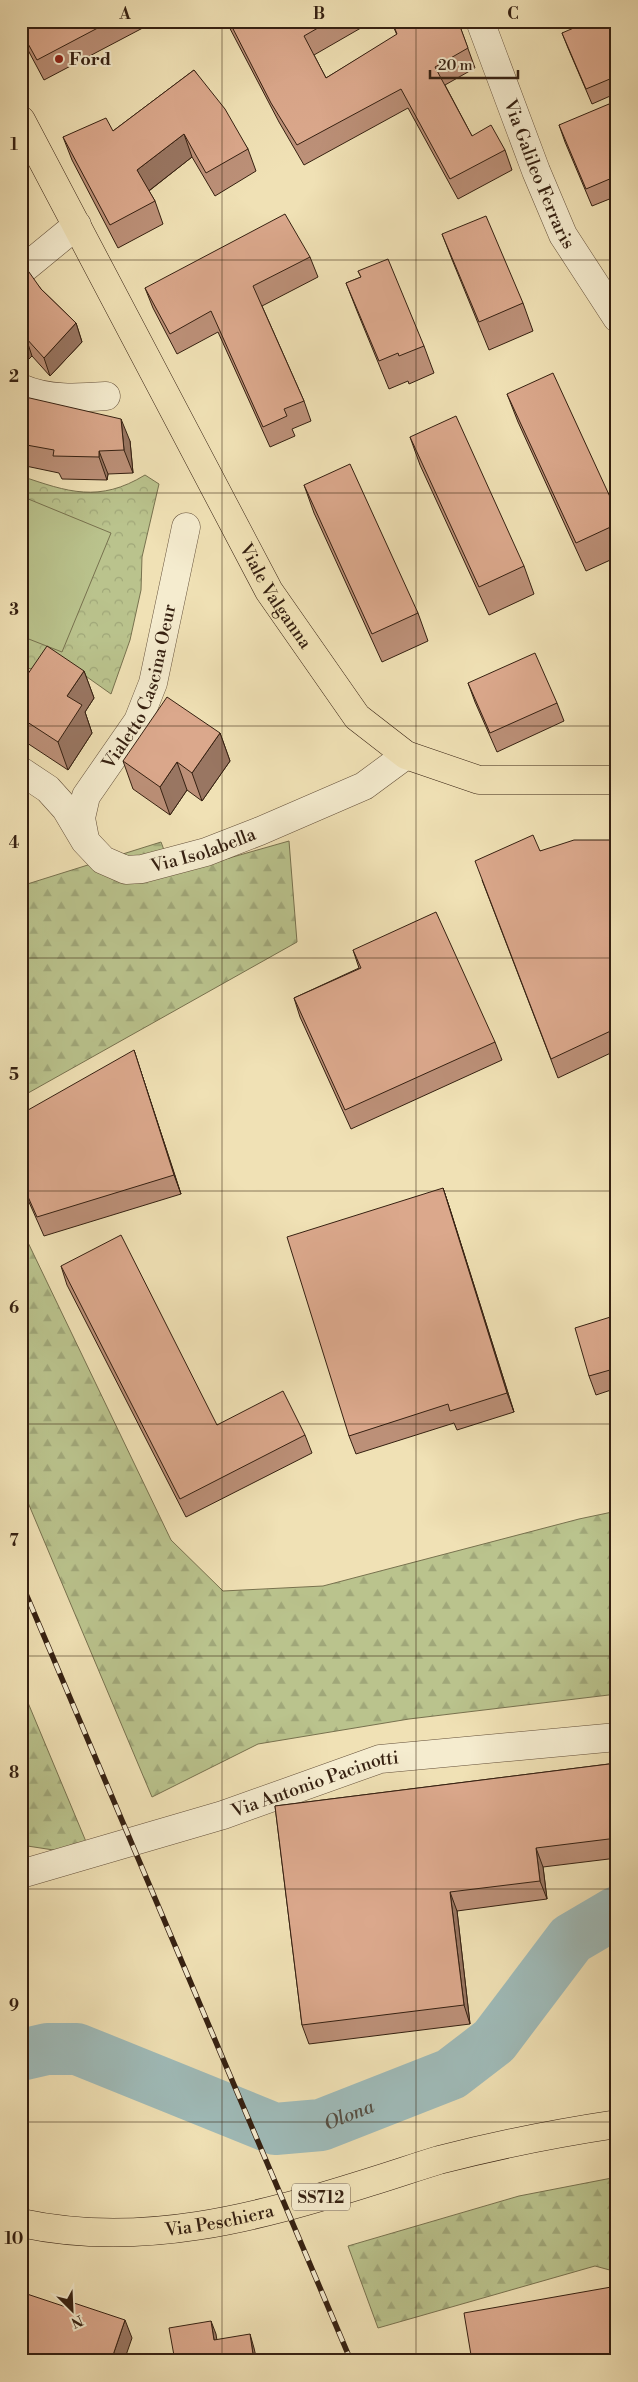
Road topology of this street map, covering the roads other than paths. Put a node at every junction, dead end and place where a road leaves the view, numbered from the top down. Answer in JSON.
{"nodes":[{"id":1,"x":480,"y":21,"type":"edge"},
{"id":2,"x":21,"y":120,"type":"edge"},
{"id":3,"x":77,"y":224,"type":"junction"},
{"id":4,"x":21,"y":271,"type":"edge"},
{"id":5,"x":617,"y":318,"type":"edge"},
{"id":6,"x":21,"y":388,"type":"edge"},
{"id":7,"x":106,"y":396,"type":"dead end"},
{"id":8,"x":186,"y":527,"type":"dead end"},
{"id":9,"x":406,"y":755,"type":"junction"},
{"id":10,"x":21,"y":771,"type":"edge"},
{"id":11,"x":617,"y":780,"type":"edge"},
{"id":12,"x":85,"y":841,"type":"junction"},
{"id":13,"x":617,"y":1737,"type":"edge"},
{"id":14,"x":21,"y":1874,"type":"edge"},
{"id":15,"x":617,"y":2124,"type":"edge"},
{"id":16,"x":21,"y":2223,"type":"edge"}],
"edges":[{"from":1,"to":5,"type":"street","name":"Via Galileo Ferraris"},
{"from":2,"to":3,"type":"main road","name":"Viale Valganna"},
{"from":3,"to":4,"type":"street"},
{"from":3,"to":9,"type":"main road","name":"Viale Valganna"},
{"from":6,"to":7,"type":"street"},
{"from":8,"to":12,"type":"street","name":"Vialetto Cascina Oeur"},
{"from":9,"to":11,"type":"main road","name":"Viale Valganna"},
{"from":9,"to":12,"type":"street","name":"Via Isolabella"},
{"from":10,"to":12,"type":"street","name":"Via Isolabella"},
{"from":13,"to":14,"type":"street","name":"Via Antonio Pacinotti"},
{"from":15,"to":16,"type":"main road","name":"Via Peschiera","number":"SS712"}]}
